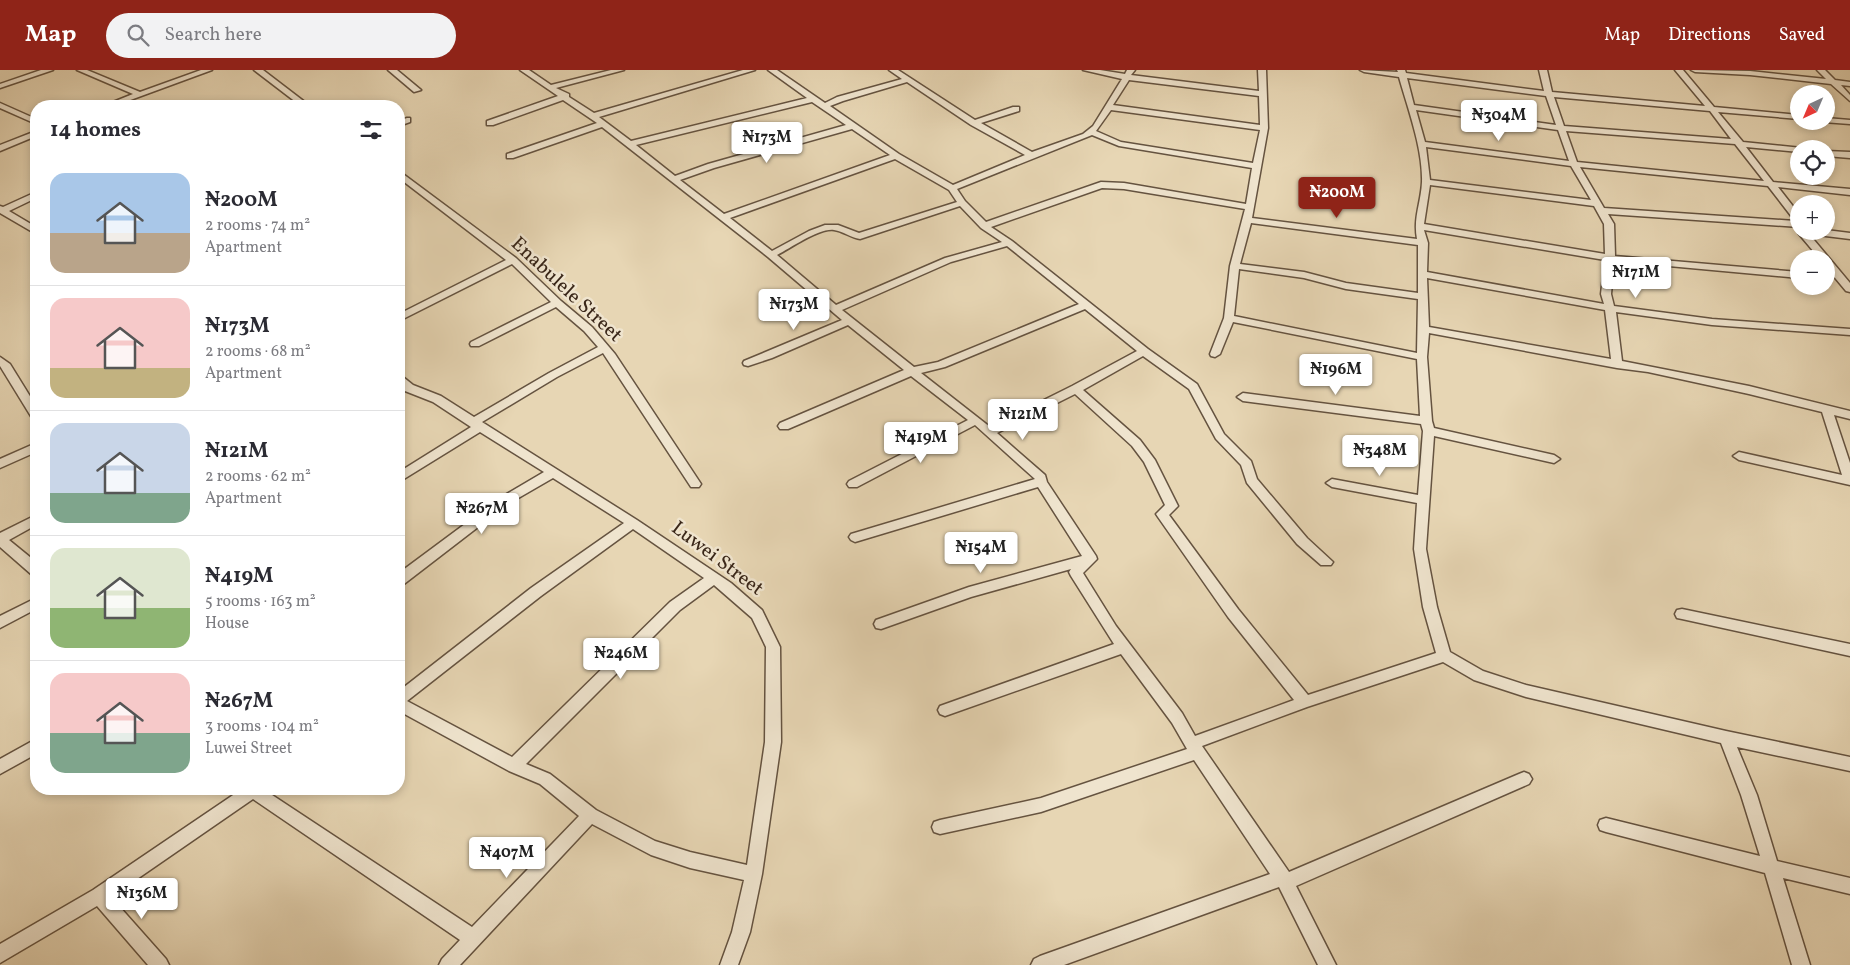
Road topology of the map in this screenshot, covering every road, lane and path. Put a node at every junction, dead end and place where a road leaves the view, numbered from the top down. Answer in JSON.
{"nodes":[{"id":1,"x":49,"y":70,"type":"edge"},
{"id":2,"x":81,"y":70,"type":"edge"},
{"id":3,"x":208,"y":70,"type":"edge"},
{"id":4,"x":258,"y":70,"type":"edge"},
{"id":5,"x":392,"y":70,"type":"edge"},
{"id":6,"x":524,"y":70,"type":"edge"},
{"id":7,"x":620,"y":70,"type":"edge"},
{"id":8,"x":751,"y":70,"type":"edge"},
{"id":9,"x":772,"y":70,"type":"edge"},
{"id":10,"x":892,"y":70,"type":"edge"},
{"id":11,"x":1087,"y":70,"type":"edge"},
{"id":12,"x":1262,"y":70,"type":"edge"},
{"id":13,"x":1364,"y":70,"type":"edge"},
{"id":14,"x":1543,"y":70,"type":"edge"},
{"id":15,"x":1679,"y":70,"type":"edge"},
{"id":16,"x":1695,"y":70,"type":"edge"},
{"id":17,"x":1820,"y":70,"type":"edge"},
{"id":18,"x":1401,"y":72,"type":"edge"},
{"id":19,"x":1748,"y":72,"type":"edge"},
{"id":20,"x":1128,"y":74,"type":"edge"},
{"id":21,"x":907,"y":80,"type":"junction"},
{"id":22,"x":1835,"y":83,"type":"junction"},
{"id":23,"x":1850,"y":84,"type":"edge"},
{"id":24,"x":0,"y":86,"type":"edge"},
{"id":25,"x":552,"y":87,"type":"junction"},
{"id":26,"x":417,"y":90,"type":"dead end"},
{"id":27,"x":139,"y":94,"type":"junction"},
{"id":28,"x":1264,"y":94,"type":"junction"},
{"id":29,"x":1549,"y":94,"type":"junction"},
{"id":30,"x":566,"y":96,"type":"junction"},
{"id":31,"x":812,"y":99,"type":"junction"},
{"id":32,"x":1850,"y":99,"type":"edge"},
{"id":33,"x":123,"y":100,"type":"edge"},
{"id":34,"x":298,"y":100,"type":"edge"},
{"id":35,"x":0,"y":105,"type":"edge"},
{"id":36,"x":824,"y":106,"type":"junction"},
{"id":37,"x":1108,"y":107,"type":"junction"},
{"id":38,"x":1412,"y":107,"type":"junction"},
{"id":39,"x":1016,"y":109,"type":"dead end"},
{"id":40,"x":1712,"y":109,"type":"junction"},
{"id":41,"x":1790,"y":116,"type":"edge"},
{"id":42,"x":30,"y":119,"type":"edge"},
{"id":43,"x":597,"y":120,"type":"junction"},
{"id":44,"x":1835,"y":121,"type":"edge"},
{"id":45,"x":1850,"y":122,"type":"edge"},
{"id":46,"x":490,"y":123,"type":"dead end"},
{"id":47,"x":974,"y":123,"type":"junction"},
{"id":48,"x":853,"y":126,"type":"junction"},
{"id":49,"x":1561,"y":127,"type":"junction"},
{"id":50,"x":1264,"y":128,"type":"junction"},
{"id":51,"x":1091,"y":132,"type":"junction"},
{"id":52,"x":30,"y":136,"type":"edge"},
{"id":53,"x":1740,"y":143,"type":"junction"},
{"id":54,"x":630,"y":144,"type":"junction"},
{"id":55,"x":1421,"y":144,"type":"junction"},
{"id":56,"x":0,"y":148,"type":"edge"},
{"id":57,"x":1790,"y":149,"type":"edge"},
{"id":58,"x":1835,"y":154,"type":"edge"},
{"id":59,"x":1031,"y":155,"type":"junction"},
{"id":60,"x":1850,"y":155,"type":"edge"},
{"id":61,"x":510,"y":156,"type":"dead end"},
{"id":62,"x":896,"y":156,"type":"junction"},
{"id":63,"x":1574,"y":164,"type":"junction"},
{"id":64,"x":1256,"y":166,"type":"junction"},
{"id":65,"x":405,"y":179,"type":"edge"},
{"id":66,"x":674,"y":179,"type":"junction"},
{"id":67,"x":1426,"y":182,"type":"junction"},
{"id":68,"x":1771,"y":184,"type":"junction"},
{"id":69,"x":952,"y":188,"type":"junction"},
{"id":70,"x":1850,"y":192,"type":"edge"},
{"id":71,"x":30,"y":198,"type":"edge"},
{"id":72,"x":962,"y":203,"type":"junction"},
{"id":73,"x":1600,"y":207,"type":"junction"},
{"id":74,"x":1249,"y":208,"type":"junction"},
{"id":75,"x":1790,"y":208,"type":"edge"},
{"id":76,"x":1,"y":210,"type":"edge"},
{"id":77,"x":722,"y":218,"type":"junction"},
{"id":78,"x":1247,"y":220,"type":"junction"},
{"id":79,"x":1790,"y":223,"type":"edge"},
{"id":80,"x":984,"y":226,"type":"junction"},
{"id":81,"x":1419,"y":226,"type":"junction"},
{"id":82,"x":30,"y":227,"type":"edge"},
{"id":83,"x":1835,"y":234,"type":"edge"},
{"id":84,"x":1850,"y":236,"type":"edge"},
{"id":85,"x":1808,"y":240,"type":"edge"},
{"id":86,"x":1009,"y":243,"type":"junction"},
{"id":87,"x":1423,"y":243,"type":"junction"},
{"id":88,"x":1817,"y":250,"type":"edge"},
{"id":89,"x":771,"y":255,"type":"junction"},
{"id":90,"x":1610,"y":258,"type":"junction"},
{"id":91,"x":513,"y":260,"type":"junction"},
{"id":92,"x":1235,"y":266,"type":"junction"},
{"id":93,"x":1835,"y":269,"type":"edge"},
{"id":94,"x":1422,"y":274,"type":"junction"},
{"id":95,"x":1790,"y":274,"type":"edge"},
{"id":96,"x":1846,"y":279,"type":"edge"},
{"id":97,"x":1850,"y":288,"type":"edge"},
{"id":98,"x":1423,"y":297,"type":"junction"},
{"id":99,"x":557,"y":303,"type":"junction"},
{"id":100,"x":1087,"y":304,"type":"junction"},
{"id":101,"x":1610,"y":308,"type":"junction"},
{"id":102,"x":835,"y":309,"type":"junction"},
{"id":103,"x":405,"y":315,"type":"edge"},
{"id":104,"x":1229,"y":318,"type":"junction"},
{"id":105,"x":849,"y":320,"type":"junction"},
{"id":106,"x":1424,"y":329,"type":"junction"},
{"id":107,"x":1850,"y":332,"type":"edge"},
{"id":108,"x":475,"y":344,"type":"dead end"},
{"id":109,"x":605,"y":348,"type":"junction"},
{"id":110,"x":1144,"y":351,"type":"junction"},
{"id":111,"x":1215,"y":354,"type":"dead end"},
{"id":112,"x":1422,"y":358,"type":"junction"},
{"id":113,"x":0,"y":360,"type":"edge"},
{"id":114,"x":748,"y":363,"type":"dead end"},
{"id":115,"x":1618,"y":365,"type":"junction"},
{"id":116,"x":912,"y":372,"type":"junction"},
{"id":117,"x":405,"y":388,"type":"edge"},
{"id":118,"x":1076,"y":389,"type":"junction"},
{"id":119,"x":1243,"y":397,"type":"dead end"},
{"id":120,"x":30,"y":405,"type":"edge"},
{"id":121,"x":1827,"y":410,"type":"junction"},
{"id":122,"x":1850,"y":415,"type":"edge"},
{"id":123,"x":976,"y":420,"type":"junction"},
{"id":124,"x":475,"y":425,"type":"junction"},
{"id":125,"x":784,"y":426,"type":"dead end"},
{"id":126,"x":1428,"y":426,"type":"junction"},
{"id":127,"x":989,"y":432,"type":"junction"},
{"id":128,"x":30,"y":449,"type":"edge"},
{"id":129,"x":1739,"y":456,"type":"dead end"},
{"id":130,"x":1554,"y":459,"type":"dead end"},
{"id":131,"x":0,"y":464,"type":"edge"},
{"id":132,"x":552,"y":472,"type":"junction"},
{"id":133,"x":405,"y":474,"type":"edge"},
{"id":134,"x":1850,"y":481,"type":"edge"},
{"id":135,"x":1041,"y":482,"type":"junction"},
{"id":136,"x":695,"y":484,"type":"dead end"},
{"id":137,"x":854,"y":484,"type":"dead end"},
{"id":138,"x":1332,"y":484,"type":"dead end"},
{"id":139,"x":1424,"y":500,"type":"junction"},
{"id":140,"x":30,"y":523,"type":"edge"},
{"id":141,"x":633,"y":523,"type":"junction"},
{"id":142,"x":855,"y":536,"type":"dead end"},
{"id":143,"x":0,"y":540,"type":"edge"},
{"id":144,"x":1092,"y":559,"type":"junction"},
{"id":145,"x":1326,"y":562,"type":"dead end"},
{"id":146,"x":30,"y":565,"type":"edge"},
{"id":147,"x":405,"y":575,"type":"edge"},
{"id":148,"x":714,"y":578,"type":"junction"},
{"id":149,"x":30,"y":606,"type":"edge"},
{"id":150,"x":1682,"y":614,"type":"dead end"},
{"id":151,"x":0,"y":623,"type":"edge"},
{"id":152,"x":881,"y":624,"type":"dead end"},
{"id":153,"x":1123,"y":647,"type":"junction"},
{"id":154,"x":1850,"y":650,"type":"edge"},
{"id":155,"x":1444,"y":656,"type":"junction"},
{"id":156,"x":405,"y":695,"type":"edge"},
{"id":157,"x":1305,"y":702,"type":"junction"},
{"id":158,"x":405,"y":707,"type":"edge"},
{"id":159,"x":945,"y":710,"type":"dead end"},
{"id":160,"x":1726,"y":738,"type":"junction"},
{"id":161,"x":1195,"y":747,"type":"junction"},
{"id":162,"x":30,"y":750,"type":"edge"},
{"id":163,"x":1850,"y":764,"type":"edge"},
{"id":164,"x":514,"y":766,"type":"junction"},
{"id":165,"x":0,"y":767,"type":"edge"},
{"id":166,"x":1524,"y":779,"type":"dead end"},
{"id":167,"x":247,"y":795,"type":"edge"},
{"id":168,"x":261,"y":795,"type":"edge"},
{"id":169,"x":590,"y":815,"type":"junction"},
{"id":170,"x":1606,"y":825,"type":"dead end"},
{"id":171,"x":940,"y":827,"type":"dead end"},
{"id":172,"x":1770,"y":867,"type":"junction"},
{"id":173,"x":754,"y":874,"type":"junction"},
{"id":174,"x":1284,"y":880,"type":"junction"},
{"id":175,"x":1850,"y":886,"type":"edge"},
{"id":176,"x":99,"y":896,"type":"junction"},
{"id":177,"x":473,"y":938,"type":"junction"},
{"id":178,"x":0,"y":954,"type":"edge"},
{"id":179,"x":160,"y":965,"type":"edge"},
{"id":180,"x":448,"y":965,"type":"edge"},
{"id":181,"x":729,"y":965,"type":"edge"},
{"id":182,"x":1040,"y":965,"type":"edge"},
{"id":183,"x":1327,"y":965,"type":"edge"},
{"id":184,"x":1802,"y":965,"type":"edge"}],
"edges":[{"from":1,"to":24,"type":"street"},
{"from":2,"to":27,"type":"street"},
{"from":3,"to":27,"type":"street"},
{"from":4,"to":34,"type":"street"},
{"from":5,"to":26,"type":"street"},
{"from":6,"to":25,"type":"street"},
{"from":7,"to":25,"type":"street"},
{"from":8,"to":43,"type":"street"},
{"from":9,"to":31,"type":"street"},
{"from":10,"to":21,"type":"street"},
{"from":11,"to":20,"type":"street"},
{"from":12,"to":28,"type":"street"},
{"from":13,"to":18,"type":"street"},
{"from":14,"to":29,"type":"street"},
{"from":15,"to":40,"type":"street"},
{"from":16,"to":19,"type":"street"},
{"from":17,"to":22,"type":"street"},
{"from":18,"to":29,"type":"street"},
{"from":18,"to":38,"type":"street"},
{"from":19,"to":22,"type":"street"},
{"from":20,"to":28,"type":"street"},
{"from":20,"to":37,"type":"street"},
{"from":21,"to":36,"type":"street"},
{"from":21,"to":47,"type":"street"},
{"from":22,"to":23,"type":"street"},
{"from":22,"to":32,"type":"street"},
{"from":25,"to":30,"type":"street"},
{"from":27,"to":33,"type":"street"},
{"from":28,"to":50,"type":"street"},
{"from":29,"to":40,"type":"street"},
{"from":29,"to":49,"type":"street"},
{"from":30,"to":43,"type":"street"},
{"from":30,"to":46,"type":"street"},
{"from":31,"to":36,"type":"street"},
{"from":31,"to":54,"type":"street"},
{"from":35,"to":42,"type":"street"},
{"from":36,"to":48,"type":"street"},
{"from":37,"to":50,"type":"street"},
{"from":37,"to":51,"type":"street"},
{"from":38,"to":49,"type":"street"},
{"from":38,"to":55,"type":"street"},
{"from":39,"to":47,"type":"street"},
{"from":40,"to":41,"type":"street"},
{"from":40,"to":53,"type":"street"},
{"from":43,"to":54,"type":"street"},
{"from":43,"to":61,"type":"street"},
{"from":44,"to":45,"type":"street"},
{"from":47,"to":59,"type":"street"},
{"from":48,"to":62,"type":"street"},
{"from":48,"to":66,"type":"street"},
{"from":49,"to":53,"type":"street"},
{"from":49,"to":63,"type":"street"},
{"from":50,"to":64,"type":"street"},
{"from":51,"to":59,"type":"street"},
{"from":51,"to":64,"type":"street"},
{"from":52,"to":56,"type":"street"},
{"from":53,"to":57,"type":"street"},
{"from":53,"to":68,"type":"street"},
{"from":54,"to":66,"type":"street"},
{"from":55,"to":63,"type":"street"},
{"from":55,"to":67,"type":"street"},
{"from":58,"to":60,"type":"street"},
{"from":59,"to":69,"type":"street"},
{"from":62,"to":69,"type":"street"},
{"from":62,"to":77,"type":"street"},
{"from":63,"to":68,"type":"street"},
{"from":63,"to":73,"type":"street"},
{"from":64,"to":74,"type":"street"},
{"from":65,"to":91,"type":"street","name":"Enabulele Street"},
{"from":66,"to":77,"type":"street"},
{"from":67,"to":73,"type":"street"},
{"from":67,"to":81,"type":"street"},
{"from":68,"to":70,"type":"street"},
{"from":68,"to":75,"type":"street"},
{"from":69,"to":72,"type":"street"},
{"from":71,"to":76,"type":"street"},
{"from":72,"to":80,"type":"street"},
{"from":72,"to":89,"type":"street"},
{"from":73,"to":79,"type":"street"},
{"from":73,"to":90,"type":"street"},
{"from":74,"to":78,"type":"street"},
{"from":74,"to":80,"type":"street"},
{"from":76,"to":82,"type":"street"},
{"from":77,"to":89,"type":"street"},
{"from":78,"to":87,"type":"street"},
{"from":78,"to":92,"type":"street"},
{"from":80,"to":86,"type":"street"},
{"from":81,"to":87,"type":"street"},
{"from":81,"to":90,"type":"street"},
{"from":83,"to":84,"type":"street"},
{"from":85,"to":88,"type":"street"},
{"from":86,"to":100,"type":"street"},
{"from":86,"to":102,"type":"street"},
{"from":87,"to":94,"type":"street"},
{"from":89,"to":102,"type":"street"},
{"from":90,"to":95,"type":"street"},
{"from":90,"to":101,"type":"street"},
{"from":91,"to":99,"type":"street","name":"Enabulele Street"},
{"from":91,"to":103,"type":"street"},
{"from":92,"to":98,"type":"street"},
{"from":92,"to":104,"type":"street"},
{"from":93,"to":96,"type":"street"},
{"from":94,"to":98,"type":"street"},
{"from":94,"to":101,"type":"street"},
{"from":96,"to":97,"type":"street"},
{"from":98,"to":106,"type":"street"},
{"from":99,"to":108,"type":"street"},
{"from":99,"to":109,"type":"street","name":"Enabulele Street"},
{"from":100,"to":110,"type":"street"},
{"from":100,"to":116,"type":"street"},
{"from":101,"to":107,"type":"street"},
{"from":101,"to":115,"type":"street"},
{"from":102,"to":105,"type":"street"},
{"from":104,"to":111,"type":"street"},
{"from":104,"to":112,"type":"street"},
{"from":105,"to":114,"type":"street"},
{"from":105,"to":116,"type":"street"},
{"from":106,"to":112,"type":"street"},
{"from":106,"to":115,"type":"street"},
{"from":109,"to":124,"type":"street"},
{"from":109,"to":136,"type":"street","name":"Enabulele Street"},
{"from":110,"to":118,"type":"street"},
{"from":110,"to":145,"type":"street"},
{"from":112,"to":126,"type":"street"},
{"from":113,"to":120,"type":"street"},
{"from":115,"to":121,"type":"street"},
{"from":116,"to":123,"type":"street"},
{"from":116,"to":125,"type":"street"},
{"from":117,"to":124,"type":"street","name":"Luwei Street"},
{"from":118,"to":127,"type":"street"},
{"from":118,"to":157,"type":"street"},
{"from":119,"to":126,"type":"street"},
{"from":121,"to":122,"type":"street"},
{"from":121,"to":134,"type":"street"},
{"from":123,"to":127,"type":"street"},
{"from":123,"to":137,"type":"street"},
{"from":124,"to":132,"type":"street","name":"Luwei Street"},
{"from":124,"to":133,"type":"street"},
{"from":126,"to":130,"type":"street"},
{"from":126,"to":139,"type":"street"},
{"from":127,"to":135,"type":"street"},
{"from":128,"to":131,"type":"street"},
{"from":129,"to":134,"type":"street"},
{"from":132,"to":141,"type":"street","name":"Luwei Street"},
{"from":132,"to":147,"type":"street"},
{"from":135,"to":142,"type":"street"},
{"from":135,"to":144,"type":"street"},
{"from":138,"to":139,"type":"street"},
{"from":139,"to":155,"type":"street"},
{"from":140,"to":143,"type":"street"},
{"from":141,"to":148,"type":"street","name":"Luwei Street"},
{"from":141,"to":156,"type":"street"},
{"from":143,"to":146,"type":"street"},
{"from":144,"to":152,"type":"street"},
{"from":144,"to":153,"type":"street"},
{"from":148,"to":164,"type":"street"},
{"from":148,"to":173,"type":"street","name":"Luwei Street"},
{"from":149,"to":151,"type":"street"},
{"from":150,"to":154,"type":"street"},
{"from":153,"to":159,"type":"street"},
{"from":153,"to":161,"type":"street"},
{"from":155,"to":157,"type":"street"},
{"from":155,"to":160,"type":"street"},
{"from":157,"to":161,"type":"street"},
{"from":158,"to":164,"type":"street"},
{"from":160,"to":163,"type":"street"},
{"from":160,"to":172,"type":"street"},
{"from":161,"to":171,"type":"street"},
{"from":161,"to":174,"type":"street"},
{"from":162,"to":165,"type":"street"},
{"from":164,"to":169,"type":"street"},
{"from":166,"to":174,"type":"street"},
{"from":167,"to":176,"type":"street"},
{"from":168,"to":177,"type":"street"},
{"from":169,"to":173,"type":"street"},
{"from":169,"to":177,"type":"street"},
{"from":170,"to":172,"type":"street"},
{"from":172,"to":175,"type":"street"},
{"from":172,"to":184,"type":"street"},
{"from":173,"to":181,"type":"street","name":"Luwei Street"},
{"from":174,"to":182,"type":"street"},
{"from":174,"to":183,"type":"street"},
{"from":176,"to":178,"type":"street"},
{"from":176,"to":179,"type":"street"},
{"from":177,"to":180,"type":"street"}]}
